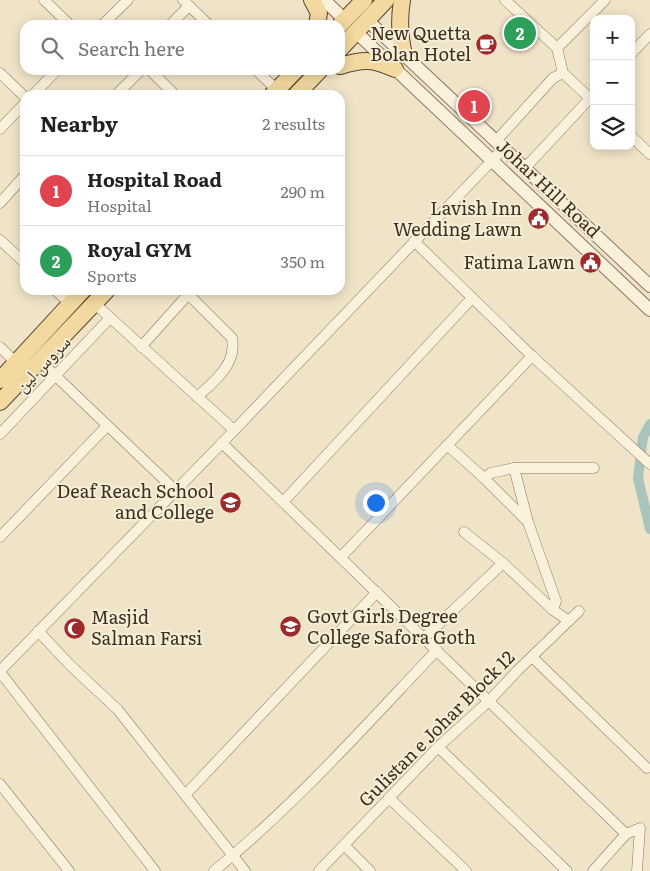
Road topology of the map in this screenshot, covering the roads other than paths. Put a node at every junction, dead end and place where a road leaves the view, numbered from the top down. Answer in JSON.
{"nodes":[{"id":1,"x":44,"y":0,"type":"edge"},
{"id":2,"x":128,"y":0,"type":"edge"},
{"id":3,"x":312,"y":0,"type":"edge"},
{"id":4,"x":324,"y":0,"type":"edge"},
{"id":5,"x":386,"y":0,"type":"edge"},
{"id":6,"x":402,"y":0,"type":"edge"},
{"id":7,"x":505,"y":0,"type":"edge"},
{"id":8,"x":602,"y":1,"type":"edge"},
{"id":9,"x":186,"y":3,"type":"edge"},
{"id":10,"x":353,"y":15,"type":"edge"},
{"id":11,"x":65,"y":20,"type":"edge"},
{"id":12,"x":107,"y":20,"type":"edge"},
{"id":13,"x":174,"y":20,"type":"edge"},
{"id":14,"x":204,"y":20,"type":"edge"},
{"id":15,"x":318,"y":20,"type":"edge"},
{"id":16,"x":650,"y":34,"type":"edge"},
{"id":17,"x":345,"y":35,"type":"edge"},
{"id":18,"x":557,"y":48,"type":"junction"},
{"id":19,"x":635,"y":50,"type":"edge"},
{"id":20,"x":404,"y":54,"type":"junction"},
{"id":21,"x":345,"y":65,"type":"edge"},
{"id":22,"x":395,"y":69,"type":"junction"},
{"id":23,"x":0,"y":73,"type":"edge"},
{"id":24,"x":564,"y":73,"type":"junction"},
{"id":25,"x":52,"y":75,"type":"edge"},
{"id":26,"x":136,"y":75,"type":"edge"},
{"id":27,"x":155,"y":75,"type":"edge"},
{"id":28,"x":260,"y":75,"type":"edge"},
{"id":29,"x":291,"y":75,"type":"edge"},
{"id":30,"x":315,"y":75,"type":"edge"},
{"id":31,"x":38,"y":90,"type":"edge"},
{"id":32,"x":121,"y":90,"type":"edge"},
{"id":33,"x":170,"y":90,"type":"edge"},
{"id":34,"x":272,"y":90,"type":"edge"},
{"id":35,"x":277,"y":90,"type":"edge"},
{"id":36,"x":301,"y":90,"type":"edge"},
{"id":37,"x":20,"y":92,"type":"edge"},
{"id":38,"x":590,"y":96,"type":"edge"},
{"id":39,"x":590,"y":100,"type":"edge"},
{"id":40,"x":20,"y":108,"type":"edge"},
{"id":41,"x":0,"y":129,"type":"edge"},
{"id":42,"x":635,"y":140,"type":"edge"},
{"id":43,"x":500,"y":144,"type":"junction"},
{"id":44,"x":650,"y":154,"type":"edge"},
{"id":45,"x":492,"y":160,"type":"junction"},
{"id":46,"x":525,"y":168,"type":"junction"},
{"id":47,"x":20,"y":181,"type":"edge"},
{"id":48,"x":0,"y":203,"type":"edge"},
{"id":49,"x":0,"y":240,"type":"edge"},
{"id":50,"x":414,"y":241,"type":"junction"},
{"id":51,"x":20,"y":258,"type":"edge"},
{"id":52,"x":650,"y":286,"type":"edge"},
{"id":53,"x":61,"y":295,"type":"edge"},
{"id":54,"x":78,"y":295,"type":"edge"},
{"id":55,"x":102,"y":295,"type":"edge"},
{"id":56,"x":185,"y":295,"type":"edge"},
{"id":57,"x":192,"y":295,"type":"edge"},
{"id":58,"x":472,"y":298,"type":"junction"},
{"id":59,"x":70,"y":303,"type":"junction"},
{"id":60,"x":94,"y":303,"type":"junction"},
{"id":61,"x":650,"y":310,"type":"edge"},
{"id":62,"x":110,"y":318,"type":"junction"},
{"id":63,"x":0,"y":347,"type":"edge"},
{"id":64,"x":141,"y":347,"type":"junction"},
{"id":65,"x":532,"y":356,"type":"junction"},
{"id":66,"x":40,"y":361,"type":"junction"},
{"id":67,"x":16,"y":363,"type":"junction"},
{"id":68,"x":55,"y":375,"type":"junction"},
{"id":69,"x":0,"y":380,"type":"edge"},
{"id":70,"x":197,"y":398,"type":"junction"},
{"id":71,"x":0,"y":402,"type":"edge"},
{"id":72,"x":107,"y":426,"type":"junction"},
{"id":73,"x":234,"y":430,"type":"junction"},
{"id":74,"x":0,"y":434,"type":"edge"},
{"id":75,"x":222,"y":443,"type":"junction"},
{"id":76,"x":447,"y":445,"type":"junction"},
{"id":77,"x":650,"y":464,"type":"edge"},
{"id":78,"x":514,"y":468,"type":"junction"},
{"id":79,"x":594,"y":468,"type":"dead end"},
{"id":80,"x":484,"y":478,"type":"junction"},
{"id":81,"x":175,"y":490,"type":"junction"},
{"id":82,"x":283,"y":502,"type":"junction"},
{"id":83,"x":528,"y":522,"type":"junction"},
{"id":84,"x":464,"y":532,"type":"dead end"},
{"id":85,"x":0,"y":536,"type":"edge"},
{"id":86,"x":341,"y":558,"type":"junction"},
{"id":87,"x":503,"y":562,"type":"junction"},
{"id":88,"x":378,"y":592,"type":"junction"},
{"id":89,"x":554,"y":610,"type":"junction"},
{"id":90,"x":579,"y":612,"type":"dead end"},
{"id":91,"x":569,"y":621,"type":"junction"},
{"id":92,"x":38,"y":631,"type":"junction"},
{"id":93,"x":424,"y":638,"type":"junction"},
{"id":94,"x":437,"y":650,"type":"junction"},
{"id":95,"x":532,"y":657,"type":"junction"},
{"id":96,"x":0,"y":672,"type":"edge"},
{"id":97,"x":489,"y":701,"type":"junction"},
{"id":98,"x":438,"y":748,"type":"junction"},
{"id":99,"x":647,"y":768,"type":"dead end"},
{"id":100,"x":0,"y":784,"type":"edge"},
{"id":101,"x":186,"y":794,"type":"junction"},
{"id":102,"x":390,"y":798,"type":"junction"},
{"id":103,"x":626,"y":834,"type":"junction"},
{"id":104,"x":344,"y":846,"type":"junction"},
{"id":105,"x":233,"y":856,"type":"junction"},
{"id":106,"x":69,"y":871,"type":"edge"},
{"id":107,"x":155,"y":871,"type":"edge"},
{"id":108,"x":214,"y":871,"type":"edge"},
{"id":109,"x":245,"y":871,"type":"edge"},
{"id":110,"x":319,"y":871,"type":"edge"},
{"id":111,"x":370,"y":871,"type":"edge"},
{"id":112,"x":466,"y":871,"type":"edge"},
{"id":113,"x":567,"y":871,"type":"edge"},
{"id":114,"x":593,"y":871,"type":"edge"},
{"id":115,"x":637,"y":871,"type":"edge"}],
"edges":[{"from":1,"to":11,"type":"street"},
{"from":2,"to":12,"type":"street"},
{"from":3,"to":15,"type":"main road"},
{"from":4,"to":10,"type":"street","name":"Johar Hill Road"},
{"from":5,"to":10,"type":"main road"},
{"from":6,"to":20,"type":"main road"},
{"from":7,"to":18,"type":"street"},
{"from":8,"to":18,"type":"street"},
{"from":9,"to":13,"type":"street"},
{"from":9,"to":14,"type":"street"},
{"from":10,"to":17,"type":"main road"},
{"from":10,"to":20,"type":"street"},
{"from":10,"to":22,"type":"street","name":"Johar Hill Road"},
{"from":16,"to":19,"type":"street"},
{"from":18,"to":24,"type":"street"},
{"from":20,"to":43,"type":"street"},
{"from":21,"to":22,"type":"main road"},
{"from":22,"to":45,"type":"street","name":"Johar Hill Road"},
{"from":23,"to":37,"type":"street"},
{"from":24,"to":38,"type":"street"},
{"from":24,"to":43,"type":"street"},
{"from":25,"to":31,"type":"street"},
{"from":26,"to":32,"type":"street"},
{"from":27,"to":33,"type":"street"},
{"from":28,"to":34,"type":"street"},
{"from":29,"to":35,"type":"main road"},
{"from":30,"to":36,"type":"main road"},
{"from":39,"to":46,"type":"street"},
{"from":40,"to":41,"type":"street"},
{"from":42,"to":44,"type":"street"},
{"from":43,"to":45,"type":"street"},
{"from":43,"to":46,"type":"street"},
{"from":45,"to":50,"type":"street"},
{"from":45,"to":61,"type":"street","name":"Johar Hill Road"},
{"from":46,"to":52,"type":"street"},
{"from":47,"to":48,"type":"street"},
{"from":49,"to":51,"type":"street"},
{"from":50,"to":58,"type":"street"},
{"from":50,"to":73,"type":"street"},
{"from":53,"to":59,"type":"street"},
{"from":54,"to":59,"type":"main road"},
{"from":55,"to":60,"type":"main road"},
{"from":56,"to":64,"type":"street"},
{"from":57,"to":70,"type":"street"},
{"from":58,"to":65,"type":"street"},
{"from":58,"to":82,"type":"street"},
{"from":59,"to":67,"type":"main road"},
{"from":60,"to":62,"type":"street"},
{"from":60,"to":66,"type":"main road"},
{"from":62,"to":64,"type":"street"},
{"from":62,"to":68,"type":"street","name":"سروس لین"},
{"from":63,"to":67,"type":"street"},
{"from":64,"to":70,"type":"street"},
{"from":65,"to":76,"type":"street"},
{"from":65,"to":77,"type":"street"},
{"from":66,"to":68,"type":"street"},
{"from":66,"to":71,"type":"main road"},
{"from":67,"to":69,"type":"main road"},
{"from":68,"to":72,"type":"street"},
{"from":68,"to":74,"type":"street","name":"سروس لین"},
{"from":70,"to":73,"type":"street"},
{"from":72,"to":81,"type":"street"},
{"from":72,"to":85,"type":"street"},
{"from":73,"to":75,"type":"street"},
{"from":75,"to":81,"type":"street"},
{"from":75,"to":82,"type":"street"},
{"from":76,"to":80,"type":"street"},
{"from":76,"to":86,"type":"street"},
{"from":78,"to":79,"type":"street"},
{"from":78,"to":80,"type":"street"},
{"from":78,"to":83,"type":"street"},
{"from":80,"to":83,"type":"street"},
{"from":81,"to":92,"type":"street"},
{"from":82,"to":86,"type":"street"},
{"from":83,"to":89,"type":"street"},
{"from":84,"to":87,"type":"street"},
{"from":86,"to":88,"type":"street"},
{"from":87,"to":89,"type":"street"},
{"from":87,"to":93,"type":"street"},
{"from":88,"to":93,"type":"street"},
{"from":88,"to":101,"type":"street"},
{"from":89,"to":91,"type":"street"},
{"from":90,"to":91,"type":"street","name":"Gulistan e Johar Block 12"},
{"from":91,"to":95,"type":"street","name":"Gulistan e Johar Block 12"},
{"from":92,"to":96,"type":"street"},
{"from":92,"to":101,"type":"street"},
{"from":93,"to":94,"type":"street"},
{"from":94,"to":97,"type":"street"},
{"from":94,"to":105,"type":"street"},
{"from":95,"to":97,"type":"street","name":"Gulistan e Johar Block 12"},
{"from":95,"to":99,"type":"street"},
{"from":96,"to":107,"type":"street"},
{"from":97,"to":98,"type":"street","name":"Gulistan e Johar Block 12"},
{"from":97,"to":103,"type":"street"},
{"from":98,"to":102,"type":"street","name":"Gulistan e Johar Block 12"},
{"from":98,"to":113,"type":"street"},
{"from":100,"to":106,"type":"street"},
{"from":101,"to":105,"type":"street"},
{"from":102,"to":104,"type":"street","name":"Gulistan e Johar Block 12"},
{"from":102,"to":112,"type":"street"},
{"from":103,"to":114,"type":"street"},
{"from":103,"to":115,"type":"street"},
{"from":104,"to":110,"type":"street","name":"Gulistan e Johar Block 12"},
{"from":104,"to":111,"type":"street"},
{"from":105,"to":108,"type":"street"},
{"from":105,"to":109,"type":"street"}]}
